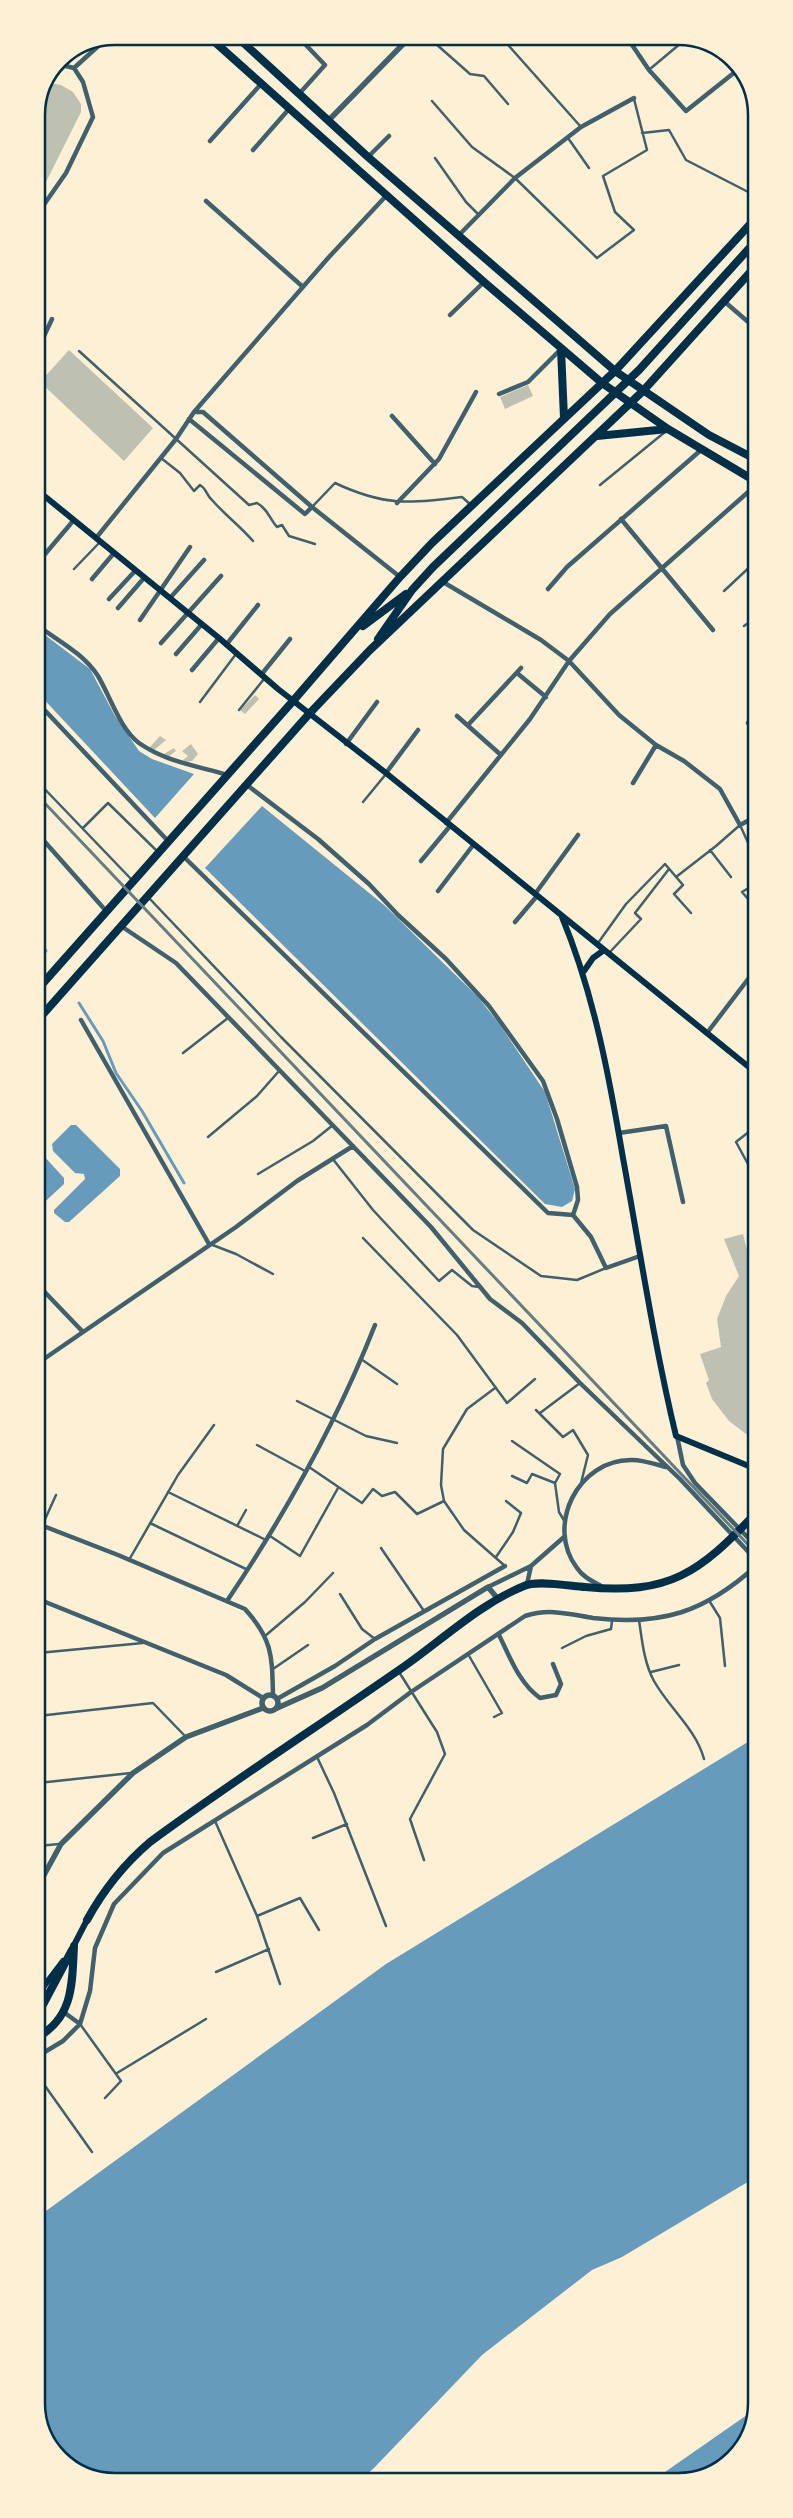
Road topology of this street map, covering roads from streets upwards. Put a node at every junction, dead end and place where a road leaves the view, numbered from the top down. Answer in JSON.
{"nodes":[{"id":1,"x":218,"y":45,"type":"edge"},
{"id":2,"x":246,"y":45,"type":"edge"},
{"id":3,"x":306,"y":45,"type":"edge"},
{"id":4,"x":402,"y":45,"type":"edge"},
{"id":5,"x":632,"y":45,"type":"edge"},
{"id":6,"x":98,"y":47,"type":"edge"},
{"id":7,"x":66,"y":66,"type":"edge"},
{"id":8,"x":74,"y":68,"type":"junction"},
{"id":9,"x":734,"y":73,"type":"edge"},
{"id":10,"x":261,"y":84,"type":"junction"},
{"id":11,"x":299,"y":94,"type":"junction"},
{"id":12,"x":634,"y":98,"type":"road end"},
{"id":13,"x":289,"y":109,"type":"junction"},
{"id":14,"x":329,"y":120,"type":"junction"},
{"id":15,"x":389,"y":136,"type":"dead end"},
{"id":16,"x":210,"y":141,"type":"dead end"},
{"id":17,"x":253,"y":150,"type":"dead end"},
{"id":18,"x":368,"y":157,"type":"junction"},
{"id":19,"x":386,"y":196,"type":"junction"},
{"id":20,"x":206,"y":201,"type":"dead end"},
{"id":21,"x":45,"y":203,"type":"edge"},
{"id":22,"x":748,"y":226,"type":"edge"},
{"id":23,"x":459,"y":235,"type":"junction"},
{"id":24,"x":748,"y":250,"type":"edge"},
{"id":25,"x":748,"y":275,"type":"edge"},
{"id":26,"x":484,"y":282,"type":"junction"},
{"id":27,"x":302,"y":287,"type":"junction"},
{"id":28,"x":725,"y":302,"type":"junction"},
{"id":29,"x":450,"y":315,"type":"dead end"},
{"id":30,"x":52,"y":319,"type":"dead end"},
{"id":31,"x":748,"y":322,"type":"edge"},
{"id":32,"x":45,"y":333,"type":"edge"},
{"id":33,"x":561,"y":349,"type":"junction"},
{"id":34,"x":615,"y":370,"type":"junction"},
{"id":35,"x":602,"y":382,"type":"junction"},
{"id":36,"x":644,"y":391,"type":"junction"},
{"id":37,"x":476,"y":392,"type":"dead end"},
{"id":38,"x":499,"y":394,"type":"dead end"},
{"id":39,"x":631,"y":404,"type":"junction"},
{"id":40,"x":194,"y":412,"type":"junction"},
{"id":41,"x":392,"y":416,"type":"dead end"},
{"id":42,"x":564,"y":418,"type":"junction"},
{"id":43,"x":189,"y":419,"type":"junction"},
{"id":44,"x":668,"y":429,"type":"junction"},
{"id":45,"x":597,"y":436,"type":"junction"},
{"id":46,"x":701,"y":450,"type":"junction"},
{"id":47,"x":748,"y":456,"type":"edge"},
{"id":48,"x":435,"y":464,"type":"junction"},
{"id":49,"x":748,"y":477,"type":"edge"},
{"id":50,"x":748,"y":492,"type":"edge"},
{"id":51,"x":45,"y":499,"type":"edge"},
{"id":52,"x":397,"y":503,"type":"road end"},
{"id":53,"x":312,"y":507,"type":"junction"},
{"id":54,"x":621,"y":519,"type":"junction"},
{"id":55,"x":73,"y":521,"type":"junction"},
{"id":56,"x":98,"y":540,"type":"junction"},
{"id":57,"x":190,"y":547,"type":"dead end"},
{"id":58,"x":114,"y":553,"type":"junction"},
{"id":59,"x":45,"y":554,"type":"edge"},
{"id":60,"x":204,"y":560,"type":"dead end"},
{"id":61,"x":663,"y":569,"type":"junction"},
{"id":62,"x":135,"y":571,"type":"junction"},
{"id":63,"x":221,"y":576,"type":"dead end"},
{"id":64,"x":400,"y":577,"type":"junction"},
{"id":65,"x":144,"y":578,"type":"junction"},
{"id":66,"x":92,"y":579,"type":"dead end"},
{"id":67,"x":443,"y":582,"type":"junction"},
{"id":68,"x":548,"y":589,"type":"dead end"},
{"id":69,"x":160,"y":590,"type":"junction"},
{"id":70,"x":412,"y":590,"type":"junction"},
{"id":71,"x":170,"y":598,"type":"junction"},
{"id":72,"x":109,"y":599,"type":"dead end"},
{"id":73,"x":258,"y":605,"type":"dead end"},
{"id":74,"x":118,"y":608,"type":"dead end"},
{"id":75,"x":188,"y":612,"type":"junction"},
{"id":76,"x":140,"y":620,"type":"dead end"},
{"id":77,"x":202,"y":624,"type":"junction"},
{"id":78,"x":713,"y":630,"type":"dead end"},
{"id":79,"x":45,"y":631,"type":"edge"},
{"id":80,"x":352,"y":634,"type":"junction"},
{"id":81,"x":219,"y":638,"type":"junction"},
{"id":82,"x":290,"y":639,"type":"dead end"},
{"id":83,"x":161,"y":643,"type":"dead end"},
{"id":84,"x":226,"y":645,"type":"junction"},
{"id":85,"x":370,"y":650,"type":"junction"},
{"id":86,"x":176,"y":654,"type":"dead end"},
{"id":87,"x":569,"y":661,"type":"junction"},
{"id":88,"x":521,"y":668,"type":"dead end"},
{"id":89,"x":192,"y":670,"type":"dead end"},
{"id":90,"x":517,"y":672,"type":"junction"},
{"id":91,"x":263,"y":676,"type":"junction"},
{"id":92,"x":546,"y":697,"type":"junction"},
{"id":93,"x":293,"y":702,"type":"junction"},
{"id":94,"x":377,"y":702,"type":"dead end"},
{"id":95,"x":45,"y":710,"type":"edge"},
{"id":96,"x":309,"y":714,"type":"junction"},
{"id":97,"x":457,"y":716,"type":"dead end"},
{"id":98,"x":468,"y":725,"type":"junction"},
{"id":99,"x":418,"y":730,"type":"dead end"},
{"id":100,"x":346,"y":744,"type":"junction"},
{"id":101,"x":656,"y":745,"type":"junction"},
{"id":102,"x":501,"y":755,"type":"junction"},
{"id":103,"x":228,"y":774,"type":"junction"},
{"id":104,"x":386,"y":774,"type":"junction"},
{"id":105,"x":633,"y":783,"type":"dead end"},
{"id":106,"x":246,"y":784,"type":"junction"},
{"id":107,"x":748,"y":820,"type":"edge"},
{"id":108,"x":448,"y":824,"type":"junction"},
{"id":109,"x":578,"y":835,"type":"dead end"},
{"id":110,"x":45,"y":842,"type":"edge"},
{"id":111,"x":169,"y":842,"type":"junction"},
{"id":112,"x":474,"y":844,"type":"junction"},
{"id":113,"x":183,"y":856,"type":"junction"},
{"id":114,"x":420,"y":861,"type":"dead end"},
{"id":115,"x":438,"y":891,"type":"dead end"},
{"id":116,"x":536,"y":895,"type":"junction"},
{"id":117,"x":107,"y":912,"type":"junction"},
{"id":118,"x":561,"y":915,"type":"junction"},
{"id":119,"x":515,"y":922,"type":"dead end"},
{"id":120,"x":121,"y":926,"type":"junction"},
{"id":121,"x":606,"y":952,"type":"junction"},
{"id":122,"x":584,"y":972,"type":"junction"},
{"id":123,"x":748,"y":979,"type":"edge"},
{"id":124,"x":45,"y":981,"type":"edge"},
{"id":125,"x":45,"y":1011,"type":"edge"},
{"id":126,"x":81,"y":1020,"type":"dead end"},
{"id":127,"x":707,"y":1033,"type":"junction"},
{"id":128,"x":748,"y":1067,"type":"edge"},
{"id":129,"x":619,"y":1133,"type":"junction"},
{"id":130,"x":353,"y":1146,"type":"junction"},
{"id":131,"x":683,"y":1202,"type":"dead end"},
{"id":132,"x":573,"y":1215,"type":"junction"},
{"id":133,"x":209,"y":1244,"type":"junction"},
{"id":134,"x":640,"y":1256,"type":"junction"},
{"id":135,"x":45,"y":1292,"type":"edge"},
{"id":136,"x":374,"y":1325,"type":"dead end"},
{"id":137,"x":82,"y":1332,"type":"junction"},
{"id":138,"x":45,"y":1358,"type":"edge"},
{"id":139,"x":676,"y":1436,"type":"junction"},
{"id":140,"x":748,"y":1466,"type":"edge"},
{"id":141,"x":667,"y":1467,"type":"junction"},
{"id":142,"x":748,"y":1521,"type":"edge"},
{"id":143,"x":45,"y":1527,"type":"edge"},
{"id":144,"x":564,"y":1537,"type":"junction"},
{"id":145,"x":748,"y":1538,"type":"edge"},
{"id":146,"x":748,"y":1552,"type":"edge"},
{"id":147,"x":505,"y":1566,"type":"road end"},
{"id":148,"x":531,"y":1566,"type":"junction"},
{"id":149,"x":748,"y":1572,"type":"edge"},
{"id":150,"x":527,"y":1584,"type":"junction"},
{"id":151,"x":488,"y":1587,"type":"junction"},
{"id":152,"x":608,"y":1590,"type":"junction"},
{"id":153,"x":498,"y":1599,"type":"junction"},
{"id":154,"x":227,"y":1601,"type":"junction"},
{"id":155,"x":45,"y":1602,"type":"edge"},
{"id":156,"x":499,"y":1635,"type":"junction"},
{"id":157,"x":553,"y":1664,"type":"dead end"},
{"id":158,"x":275,"y":1697,"type":"junction"},
{"id":159,"x":263,"y":1698,"type":"junction"},
{"id":160,"x":263,"y":1708,"type":"junction"},
{"id":161,"x":275,"y":1709,"type":"junction"},
{"id":162,"x":45,"y":1873,"type":"edge"},
{"id":163,"x":87,"y":1920,"type":"joint"},
{"id":164,"x":74,"y":1946,"type":"junction"},
{"id":165,"x":45,"y":1985,"type":"edge"},
{"id":166,"x":45,"y":2001,"type":"edge"},
{"id":167,"x":65,"y":2013,"type":"junction"},
{"id":168,"x":80,"y":2024,"type":"junction"},
{"id":169,"x":45,"y":2031,"type":"edge"},
{"id":170,"x":45,"y":2052,"type":"edge"}],
"edges":[{"from":1,"to":10,"type":"main road"},
{"from":2,"to":11,"type":"main road"},
{"from":3,"to":11,"type":"street"},
{"from":4,"to":14,"type":"street"},
{"from":5,"to":9,"type":"street"},
{"from":6,"to":8,"type":"street"},
{"from":7,"to":8,"type":"street"},
{"from":8,"to":21,"type":"street"},
{"from":10,"to":13,"type":"main road"},
{"from":10,"to":16,"type":"street"},
{"from":11,"to":14,"type":"main road"},
{"from":12,"to":23,"type":"street"},
{"from":13,"to":17,"type":"street"},
{"from":13,"to":19,"type":"main road"},
{"from":14,"to":18,"type":"main road"},
{"from":15,"to":18,"type":"street"},
{"from":18,"to":23,"type":"main road"},
{"from":19,"to":26,"type":"main road"},
{"from":19,"to":27,"type":"street"},
{"from":20,"to":27,"type":"street"},
{"from":22,"to":34,"type":"main road"},
{"from":23,"to":34,"type":"main road"},
{"from":24,"to":70,"type":"main road"},
{"from":25,"to":28,"type":"main road"},
{"from":26,"to":29,"type":"street"},
{"from":26,"to":33,"type":"main road"},
{"from":27,"to":40,"type":"street"},
{"from":28,"to":31,"type":"street"},
{"from":28,"to":36,"type":"main road"},
{"from":30,"to":32,"type":"street"},
{"from":33,"to":35,"type":"main road"},
{"from":33,"to":38,"type":"street"},
{"from":33,"to":42,"type":"main road"},
{"from":34,"to":35,"type":"main road"},
{"from":34,"to":36,"type":"main road"},
{"from":35,"to":39,"type":"main road"},
{"from":35,"to":42,"type":"main road"},
{"from":36,"to":39,"type":"main road"},
{"from":36,"to":47,"type":"main road"},
{"from":37,"to":48,"type":"street"},
{"from":39,"to":44,"type":"main road"},
{"from":39,"to":45,"type":"main road"},
{"from":40,"to":43,"type":"street"},
{"from":40,"to":53,"type":"street"},
{"from":41,"to":48,"type":"street"},
{"from":42,"to":64,"type":"main road"},
{"from":43,"to":53,"type":"street"},
{"from":43,"to":56,"type":"street"},
{"from":44,"to":45,"type":"main road"},
{"from":44,"to":46,"type":"main road"},
{"from":45,"to":67,"type":"main road"},
{"from":46,"to":49,"type":"main road"},
{"from":46,"to":54,"type":"street"},
{"from":48,"to":52,"type":"street"},
{"from":50,"to":61,"type":"street"},
{"from":51,"to":55,"type":"main road"},
{"from":53,"to":64,"type":"street"},
{"from":54,"to":61,"type":"street"},
{"from":54,"to":68,"type":"street"},
{"from":55,"to":56,"type":"main road"},
{"from":55,"to":59,"type":"street"},
{"from":56,"to":58,"type":"main road"},
{"from":57,"to":69,"type":"street"},
{"from":58,"to":62,"type":"main road"},
{"from":58,"to":66,"type":"street"},
{"from":60,"to":71,"type":"street"},
{"from":61,"to":78,"type":"street"},
{"from":61,"to":87,"type":"street"},
{"from":62,"to":65,"type":"main road"},
{"from":62,"to":72,"type":"street"},
{"from":63,"to":75,"type":"street"},
{"from":64,"to":80,"type":"main road"},
{"from":65,"to":69,"type":"main road"},
{"from":65,"to":74,"type":"street"},
{"from":67,"to":85,"type":"main road"},
{"from":67,"to":87,"type":"street"},
{"from":69,"to":71,"type":"main road"},
{"from":69,"to":76,"type":"street"},
{"from":70,"to":80,"type":"main road"},
{"from":70,"to":85,"type":"main road"},
{"from":71,"to":75,"type":"main road"},
{"from":73,"to":84,"type":"street"},
{"from":75,"to":77,"type":"main road"},
{"from":75,"to":83,"type":"street"},
{"from":77,"to":81,"type":"main road"},
{"from":77,"to":86,"type":"street"},
{"from":79,"to":103,"type":"street"},
{"from":80,"to":93,"type":"main road"},
{"from":81,"to":84,"type":"main road"},
{"from":81,"to":89,"type":"street"},
{"from":82,"to":91,"type":"street"},
{"from":84,"to":91,"type":"main road"},
{"from":85,"to":96,"type":"main road"},
{"from":87,"to":92,"type":"street"},
{"from":87,"to":101,"type":"street"},
{"from":88,"to":90,"type":"street"},
{"from":90,"to":92,"type":"street"},
{"from":90,"to":98,"type":"street"},
{"from":91,"to":93,"type":"main road"},
{"from":92,"to":102,"type":"street"},
{"from":93,"to":96,"type":"main road"},
{"from":93,"to":103,"type":"main road"},
{"from":94,"to":100,"type":"street"},
{"from":95,"to":111,"type":"street"},
{"from":96,"to":100,"type":"main road"},
{"from":96,"to":106,"type":"main road"},
{"from":97,"to":98,"type":"street"},
{"from":98,"to":102,"type":"street"},
{"from":99,"to":104,"type":"street"},
{"from":100,"to":104,"type":"main road"},
{"from":101,"to":105,"type":"street"},
{"from":101,"to":107,"type":"street"},
{"from":102,"to":108,"type":"street"},
{"from":103,"to":111,"type":"main road"},
{"from":104,"to":108,"type":"main road"},
{"from":106,"to":113,"type":"main road"},
{"from":106,"to":132,"type":"street"},
{"from":108,"to":112,"type":"main road"},
{"from":108,"to":114,"type":"street"},
{"from":109,"to":116,"type":"street"},
{"from":110,"to":117,"type":"street"},
{"from":111,"to":117,"type":"main road"},
{"from":112,"to":115,"type":"street"},
{"from":112,"to":116,"type":"main road"},
{"from":113,"to":120,"type":"main road"},
{"from":113,"to":132,"type":"street"},
{"from":116,"to":118,"type":"main road"},
{"from":116,"to":119,"type":"street"},
{"from":117,"to":124,"type":"main road"},
{"from":118,"to":121,"type":"main road"},
{"from":118,"to":122,"type":"main road"},
{"from":120,"to":125,"type":"main road"},
{"from":120,"to":130,"type":"street"},
{"from":121,"to":122,"type":"main road"},
{"from":121,"to":127,"type":"main road"},
{"from":122,"to":129,"type":"main road"},
{"from":123,"to":127,"type":"street"},
{"from":126,"to":133,"type":"street"},
{"from":127,"to":128,"type":"main road"},
{"from":129,"to":131,"type":"street"},
{"from":129,"to":134,"type":"main road"},
{"from":130,"to":133,"type":"street"},
{"from":130,"to":141,"type":"street"},
{"from":132,"to":134,"type":"street"},
{"from":133,"to":137,"type":"street"},
{"from":134,"to":139,"type":"main road"},
{"from":135,"to":137,"type":"street"},
{"from":136,"to":154,"type":"street"},
{"from":137,"to":138,"type":"street"},
{"from":139,"to":140,"type":"main road"},
{"from":139,"to":145,"type":"street"},
{"from":141,"to":144,"type":"street"},
{"from":141,"to":146,"type":"street"},
{"from":142,"to":152,"type":"main road"},
{"from":143,"to":154,"type":"street"},
{"from":144,"to":148,"type":"street"},
{"from":144,"to":152,"type":"street"},
{"from":147,"to":158,"type":"street"},
{"from":148,"to":150,"type":"street"},
{"from":148,"to":151,"type":"street"},
{"from":149,"to":156,"type":"street"},
{"from":150,"to":152,"type":"main road"},
{"from":150,"to":153,"type":"main road"},
{"from":151,"to":153,"type":"street"},
{"from":151,"to":161,"type":"street"},
{"from":153,"to":163,"type":"main road"},
{"from":154,"to":158,"type":"street"},
{"from":155,"to":159,"type":"street"},
{"from":156,"to":157,"type":"street"},
{"from":156,"to":168,"type":"street"},
{"from":158,"to":159,"type":"street"},
{"from":158,"to":161,"type":"street"},
{"from":159,"to":160,"type":"street"},
{"from":160,"to":161,"type":"street"},
{"from":160,"to":162,"type":"street"},
{"from":163,"to":164,"type":"main road"},
{"from":164,"to":165,"type":"main road"},
{"from":164,"to":166,"type":"main road"},
{"from":164,"to":167,"type":"main road"},
{"from":167,"to":168,"type":"street"},
{"from":167,"to":169,"type":"main road"},
{"from":168,"to":170,"type":"street"}]}
